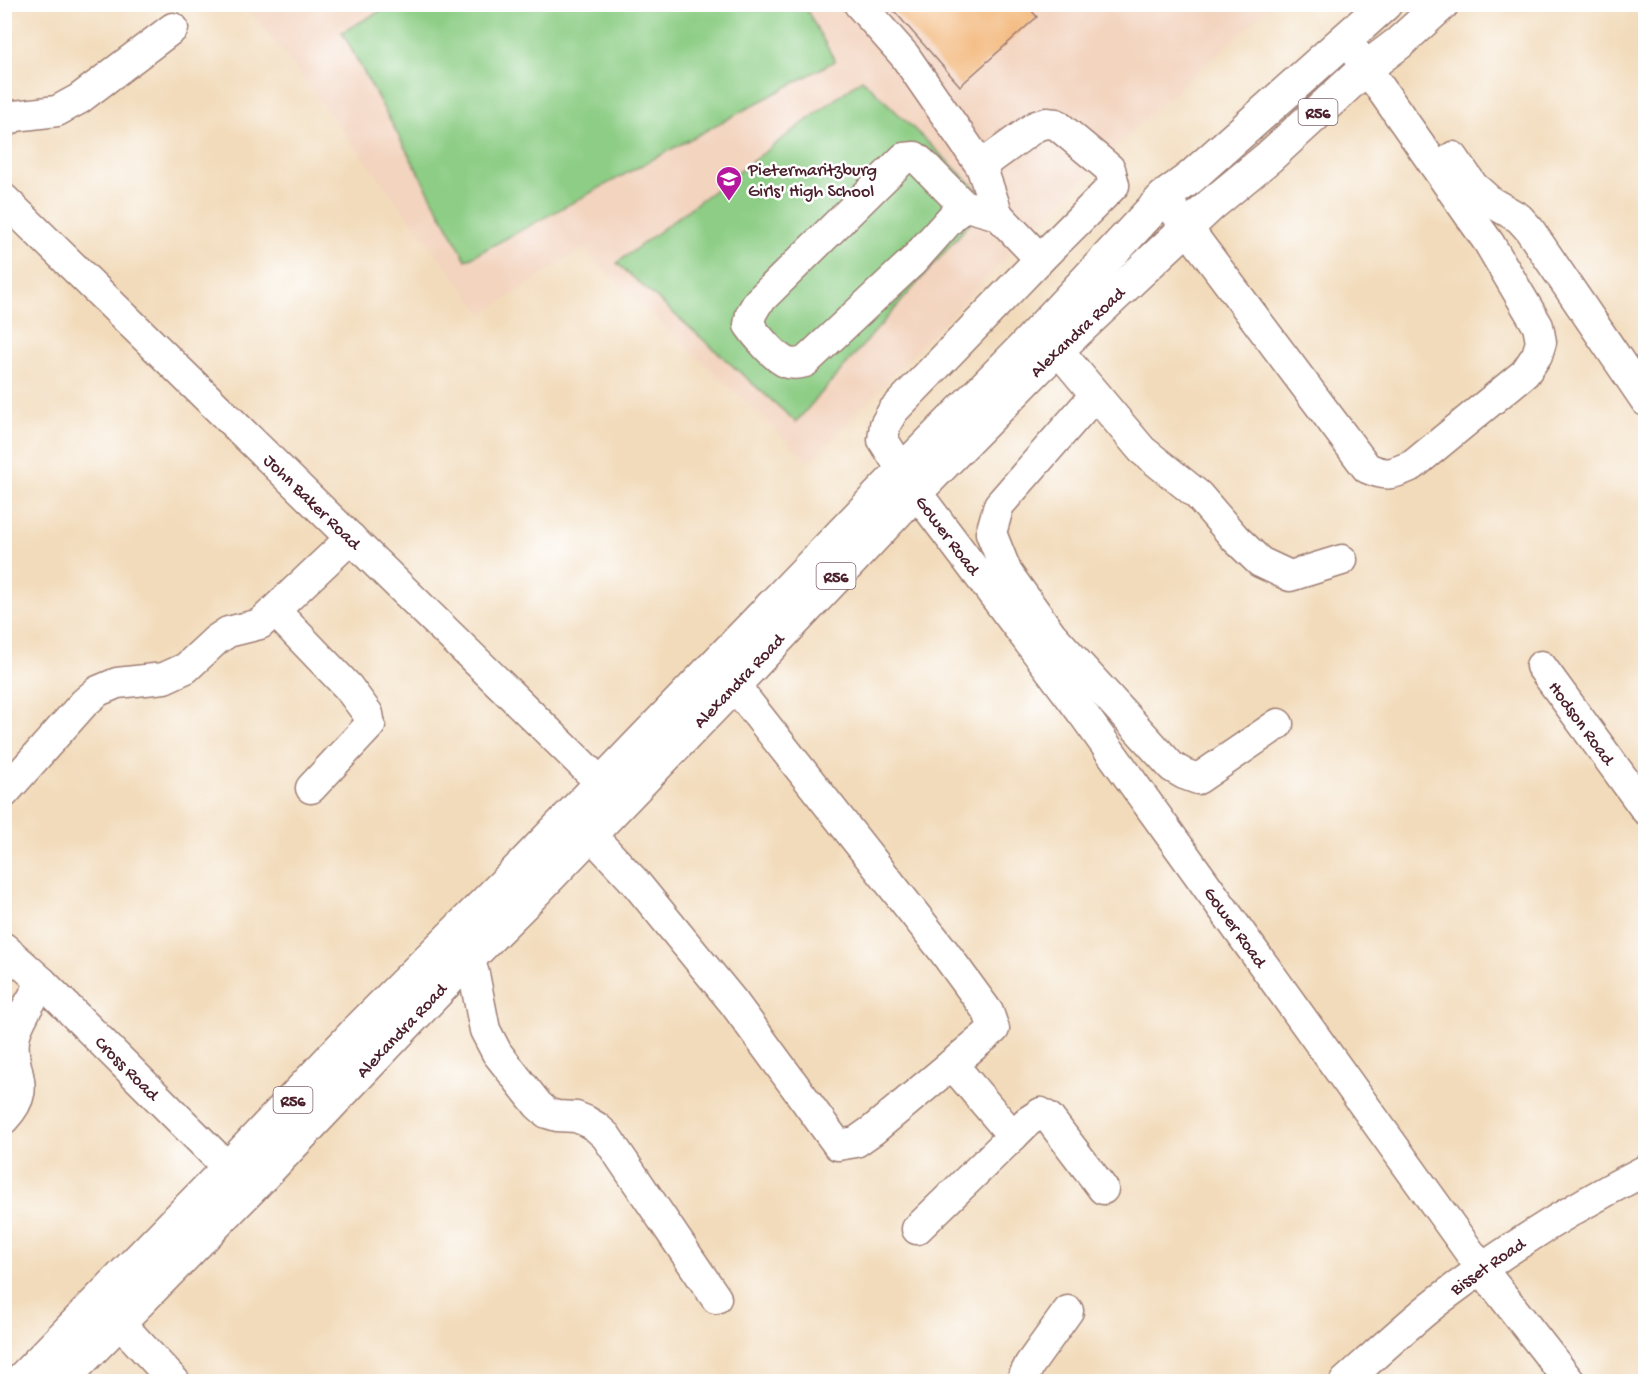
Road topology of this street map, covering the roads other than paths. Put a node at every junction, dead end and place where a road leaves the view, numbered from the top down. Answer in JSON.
{"nodes":[{"id":1,"x":859,"y":4,"type":"edge"},
{"id":2,"x":1442,"y":4,"type":"edge"},
{"id":3,"x":1376,"y":7,"type":"edge"},
{"id":4,"x":172,"y":28,"type":"dead end"},
{"id":5,"x":1346,"y":39,"type":"junction"},
{"id":6,"x":1383,"y":56,"type":"junction"},
{"id":7,"x":4,"y":123,"type":"edge"},
{"id":8,"x":981,"y":166,"type":"junction"},
{"id":9,"x":1164,"y":197,"type":"junction"},
{"id":10,"x":4,"y":199,"type":"edge"},
{"id":11,"x":963,"y":205,"type":"junction"},
{"id":12,"x":998,"y":215,"type":"junction"},
{"id":13,"x":1186,"y":228,"type":"junction"},
{"id":14,"x":1040,"y":259,"type":"junction"},
{"id":15,"x":1058,"y":350,"type":"junction"},
{"id":16,"x":1095,"y":395,"type":"junction"},
{"id":17,"x":1646,"y":401,"type":"edge"},
{"id":18,"x":909,"y":481,"type":"junction"},
{"id":19,"x":351,"y":538,"type":"junction"},
{"id":20,"x":1342,"y":560,"type":"dead end"},
{"id":21,"x":275,"y":611,"type":"junction"},
{"id":22,"x":1541,"y":666,"type":"dead end"},
{"id":23,"x":734,"y":685,"type":"junction"},
{"id":24,"x":1278,"y":724,"type":"dead end"},
{"id":25,"x":311,"y":788,"type":"dead end"},
{"id":26,"x":4,"y":793,"type":"edge"},
{"id":27,"x":611,"y":793,"type":"junction"},
{"id":28,"x":1646,"y":810,"type":"edge"},
{"id":29,"x":591,"y":834,"type":"junction"},
{"id":30,"x":464,"y":943,"type":"junction"},
{"id":31,"x":4,"y":948,"type":"edge"},
{"id":32,"x":42,"y":982,"type":"junction"},
{"id":33,"x":9,"y":1038,"type":"edge"},
{"id":34,"x":952,"y":1064,"type":"junction"},
{"id":35,"x":4,"y":1119,"type":"edge"},
{"id":36,"x":1013,"y":1136,"type":"junction"},
{"id":37,"x":1646,"y":1170,"type":"edge"},
{"id":38,"x":239,"y":1178,"type":"junction"},
{"id":39,"x":1103,"y":1189,"type":"dead end"},
{"id":40,"x":917,"y":1229,"type":"dead end"},
{"id":41,"x":1481,"y":1269,"type":"junction"},
{"id":42,"x":716,"y":1298,"type":"dead end"},
{"id":43,"x":109,"y":1310,"type":"junction"},
{"id":44,"x":1068,"y":1311,"type":"dead end"},
{"id":45,"x":19,"y":1382,"type":"edge"},
{"id":46,"x":60,"y":1382,"type":"edge"},
{"id":47,"x":175,"y":1382,"type":"edge"},
{"id":48,"x":1021,"y":1382,"type":"edge"},
{"id":49,"x":1345,"y":1382,"type":"edge"},
{"id":50,"x":1570,"y":1382,"type":"edge"}],
"edges":[{"from":1,"to":8,"type":"street"},
{"from":2,"to":6,"type":"main road","name":"Alexandra Road","number":"R56"},
{"from":3,"to":5,"type":"main road","name":"Alexandra Road","number":"R56"},
{"from":3,"to":6,"type":"street"},
{"from":4,"to":7,"type":"street"},
{"from":5,"to":6,"type":"street"},
{"from":5,"to":9,"type":"main road","name":"Alexandra Road","number":"R56"},
{"from":6,"to":13,"type":"main road","name":"Alexandra Road","number":"R56"},
{"from":6,"to":13,"type":"street"},
{"from":6,"to":17,"type":"street"},
{"from":8,"to":12,"type":"street"},
{"from":8,"to":14,"type":"street"},
{"from":9,"to":13,"type":"street"},
{"from":9,"to":18,"type":"main road","name":"Alexandra Road","number":"R56"},
{"from":10,"to":19,"type":"street","name":"John Baker Road"},
{"from":11,"to":11,"type":"street"},
{"from":11,"to":12,"type":"street"},
{"from":12,"to":14,"type":"street"},
{"from":13,"to":15,"type":"main road","name":"Alexandra Road","number":"R56"},
{"from":14,"to":18,"type":"street","name":"Gower Road"},
{"from":15,"to":16,"type":"street"},
{"from":15,"to":18,"type":"main road","name":"Alexandra Road","number":"R56"},
{"from":16,"to":20,"type":"street"},
{"from":16,"to":24,"type":"street"},
{"from":18,"to":23,"type":"main road","name":"Alexandra Road","number":"R56"},
{"from":18,"to":27,"type":"main road","name":"Alexandra Road","number":"R56"},
{"from":18,"to":41,"type":"street","name":"Gower Road"},
{"from":19,"to":21,"type":"street"},
{"from":19,"to":27,"type":"street","name":"John Baker Road"},
{"from":21,"to":25,"type":"street"},
{"from":21,"to":26,"type":"street"},
{"from":22,"to":28,"type":"street","name":"Hodson Road"},
{"from":23,"to":27,"type":"main road","name":"Alexandra Road","number":"R56"},
{"from":23,"to":34,"type":"street"},
{"from":27,"to":29,"type":"main road","name":"Alexandra Road","number":"R56"},
{"from":27,"to":30,"type":"main road","name":"Alexandra Road","number":"R56"},
{"from":29,"to":30,"type":"main road","name":"Alexandra Road","number":"R56"},
{"from":29,"to":34,"type":"street"},
{"from":30,"to":38,"type":"main road","name":"Alexandra Road","number":"R56"},
{"from":30,"to":42,"type":"street"},
{"from":31,"to":32,"type":"street","name":"Cross Road"},
{"from":32,"to":33,"type":"street"},
{"from":32,"to":38,"type":"street","name":"Cross Road"},
{"from":33,"to":35,"type":"street"},
{"from":34,"to":36,"type":"street"},
{"from":36,"to":39,"type":"street"},
{"from":36,"to":40,"type":"street"},
{"from":37,"to":41,"type":"street","name":"Bisset Road"},
{"from":38,"to":43,"type":"main road","name":"Alexandra Road","number":"R56"},
{"from":41,"to":49,"type":"street","name":"Bisset Road"},
{"from":41,"to":50,"type":"street","name":"Gower Road"},
{"from":43,"to":45,"type":"main road","name":"Alexandra Road","number":"R56"},
{"from":43,"to":46,"type":"main road","name":"Alexandra Road","number":"R56"},
{"from":43,"to":47,"type":"street"},
{"from":44,"to":48,"type":"street"}]}
